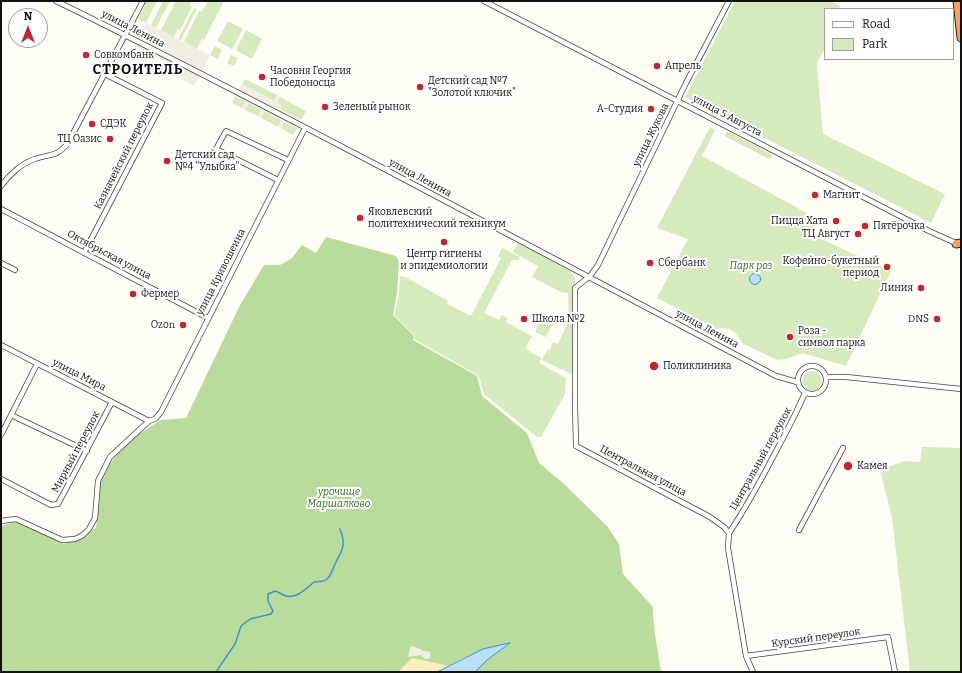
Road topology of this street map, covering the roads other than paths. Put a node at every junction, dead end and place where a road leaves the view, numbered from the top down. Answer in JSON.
{"nodes":[{"id":1,"x":56,"y":1,"type":"edge"},
{"id":2,"x":143,"y":1,"type":"edge"},
{"id":3,"x":484,"y":1,"type":"edge"},
{"id":4,"x":729,"y":1,"type":"edge"},
{"id":5,"x":958,"y":1,"type":"edge"},
{"id":6,"x":961,"y":14,"type":"edge"},
{"id":7,"x":125,"y":35,"type":"junction"},
{"id":8,"x":961,"y":38,"type":"edge"},
{"id":9,"x":105,"y":74,"type":"junction"},
{"id":10,"x":678,"y":100,"type":"junction"},
{"id":11,"x":305,"y":128,"type":"junction"},
{"id":12,"x":288,"y":160,"type":"junction"},
{"id":13,"x":1,"y":176,"type":"edge"},
{"id":14,"x":7,"y":179,"type":"junction"},
{"id":15,"x":278,"y":180,"type":"junction"},
{"id":16,"x":1,"y":186,"type":"edge"},
{"id":17,"x":1,"y":209,"type":"edge"},
{"id":18,"x":959,"y":244,"type":"edge"},
{"id":19,"x":84,"y":253,"type":"junction"},
{"id":20,"x":1,"y":263,"type":"edge"},
{"id":21,"x":15,"y":270,"type":"dead end"},
{"id":22,"x":590,"y":276,"type":"junction"},
{"id":23,"x":208,"y":318,"type":"junction"},
{"id":24,"x":1,"y":345,"type":"edge"},
{"id":25,"x":37,"y":364,"type":"junction"},
{"id":26,"x":826,"y":377,"type":"junction"},
{"id":27,"x":798,"y":382,"type":"junction"},
{"id":28,"x":961,"y":389,"type":"edge"},
{"id":29,"x":805,"y":393,"type":"junction"},
{"id":30,"x":112,"y":402,"type":"junction"},
{"id":31,"x":11,"y":416,"type":"junction"},
{"id":32,"x":149,"y":421,"type":"junction"},
{"id":33,"x":1,"y":434,"type":"edge"},
{"id":34,"x":842,"y":448,"type":"dead end"},
{"id":35,"x":87,"y":451,"type":"junction"},
{"id":36,"x":1,"y":479,"type":"edge"},
{"id":37,"x":1,"y":521,"type":"edge"},
{"id":38,"x":799,"y":530,"type":"dead end"},
{"id":39,"x":729,"y":533,"type":"junction"},
{"id":40,"x":746,"y":656,"type":"junction"},
{"id":41,"x":752,"y":672,"type":"edge"},
{"id":42,"x":895,"y":672,"type":"edge"}],
"edges":[{"from":1,"to":7,"type":"street","name":"улица Ленина"},
{"from":2,"to":7,"type":"street"},
{"from":3,"to":10,"type":"street","name":"улица 5 Августа"},
{"from":4,"to":10,"type":"street","name":"улица Жукова"},
{"from":5,"to":6,"type":"highway"},
{"from":5,"to":8,"type":"highway"},
{"from":7,"to":9,"type":"street"},
{"from":7,"to":11,"type":"street","name":"улица Ленина"},
{"from":9,"to":14,"type":"street"},
{"from":9,"to":19,"type":"street","name":"Казначейский переулок"},
{"from":10,"to":18,"type":"street","name":"улица 5 Августа"},
{"from":10,"to":22,"type":"street","name":"улица Жукова"},
{"from":11,"to":12,"type":"street","name":"улица Кривошеина"},
{"from":11,"to":22,"type":"street","name":"улица Ленина"},
{"from":12,"to":15,"type":"street","name":"улица Кривошеина"},
{"from":12,"to":15,"type":"street"},
{"from":13,"to":14,"type":"street"},
{"from":14,"to":16,"type":"street"},
{"from":15,"to":23,"type":"street","name":"улица Кривошеина"},
{"from":17,"to":19,"type":"street","name":"Октябрьская улица"},
{"from":19,"to":23,"type":"street","name":"Октябрьская улица"},
{"from":20,"to":21,"type":"street"},
{"from":22,"to":27,"type":"street","name":"улица Ленина"},
{"from":22,"to":39,"type":"street","name":"Центральная улица"},
{"from":23,"to":32,"type":"street","name":"улица Кривошеина"},
{"from":24,"to":25,"type":"street","name":"улица Мира"},
{"from":25,"to":30,"type":"street","name":"улица Мира"},
{"from":25,"to":31,"type":"street"},
{"from":26,"to":27,"type":"street"},
{"from":26,"to":28,"type":"street"},
{"from":26,"to":29,"type":"street"},
{"from":27,"to":29,"type":"street"},
{"from":29,"to":39,"type":"street","name":"Центральный переулок"},
{"from":30,"to":32,"type":"street","name":"улица Мира"},
{"from":30,"to":35,"type":"street","name":"Мирный переулок"},
{"from":31,"to":33,"type":"street"},
{"from":31,"to":35,"type":"street"},
{"from":32,"to":37,"type":"street","name":"улица Кривошеина"},
{"from":34,"to":38,"type":"street"},
{"from":35,"to":36,"type":"street","name":"Мирный переулок"},
{"from":39,"to":40,"type":"street"},
{"from":40,"to":41,"type":"street"},
{"from":40,"to":42,"type":"street","name":"Курский переулок"}]}
